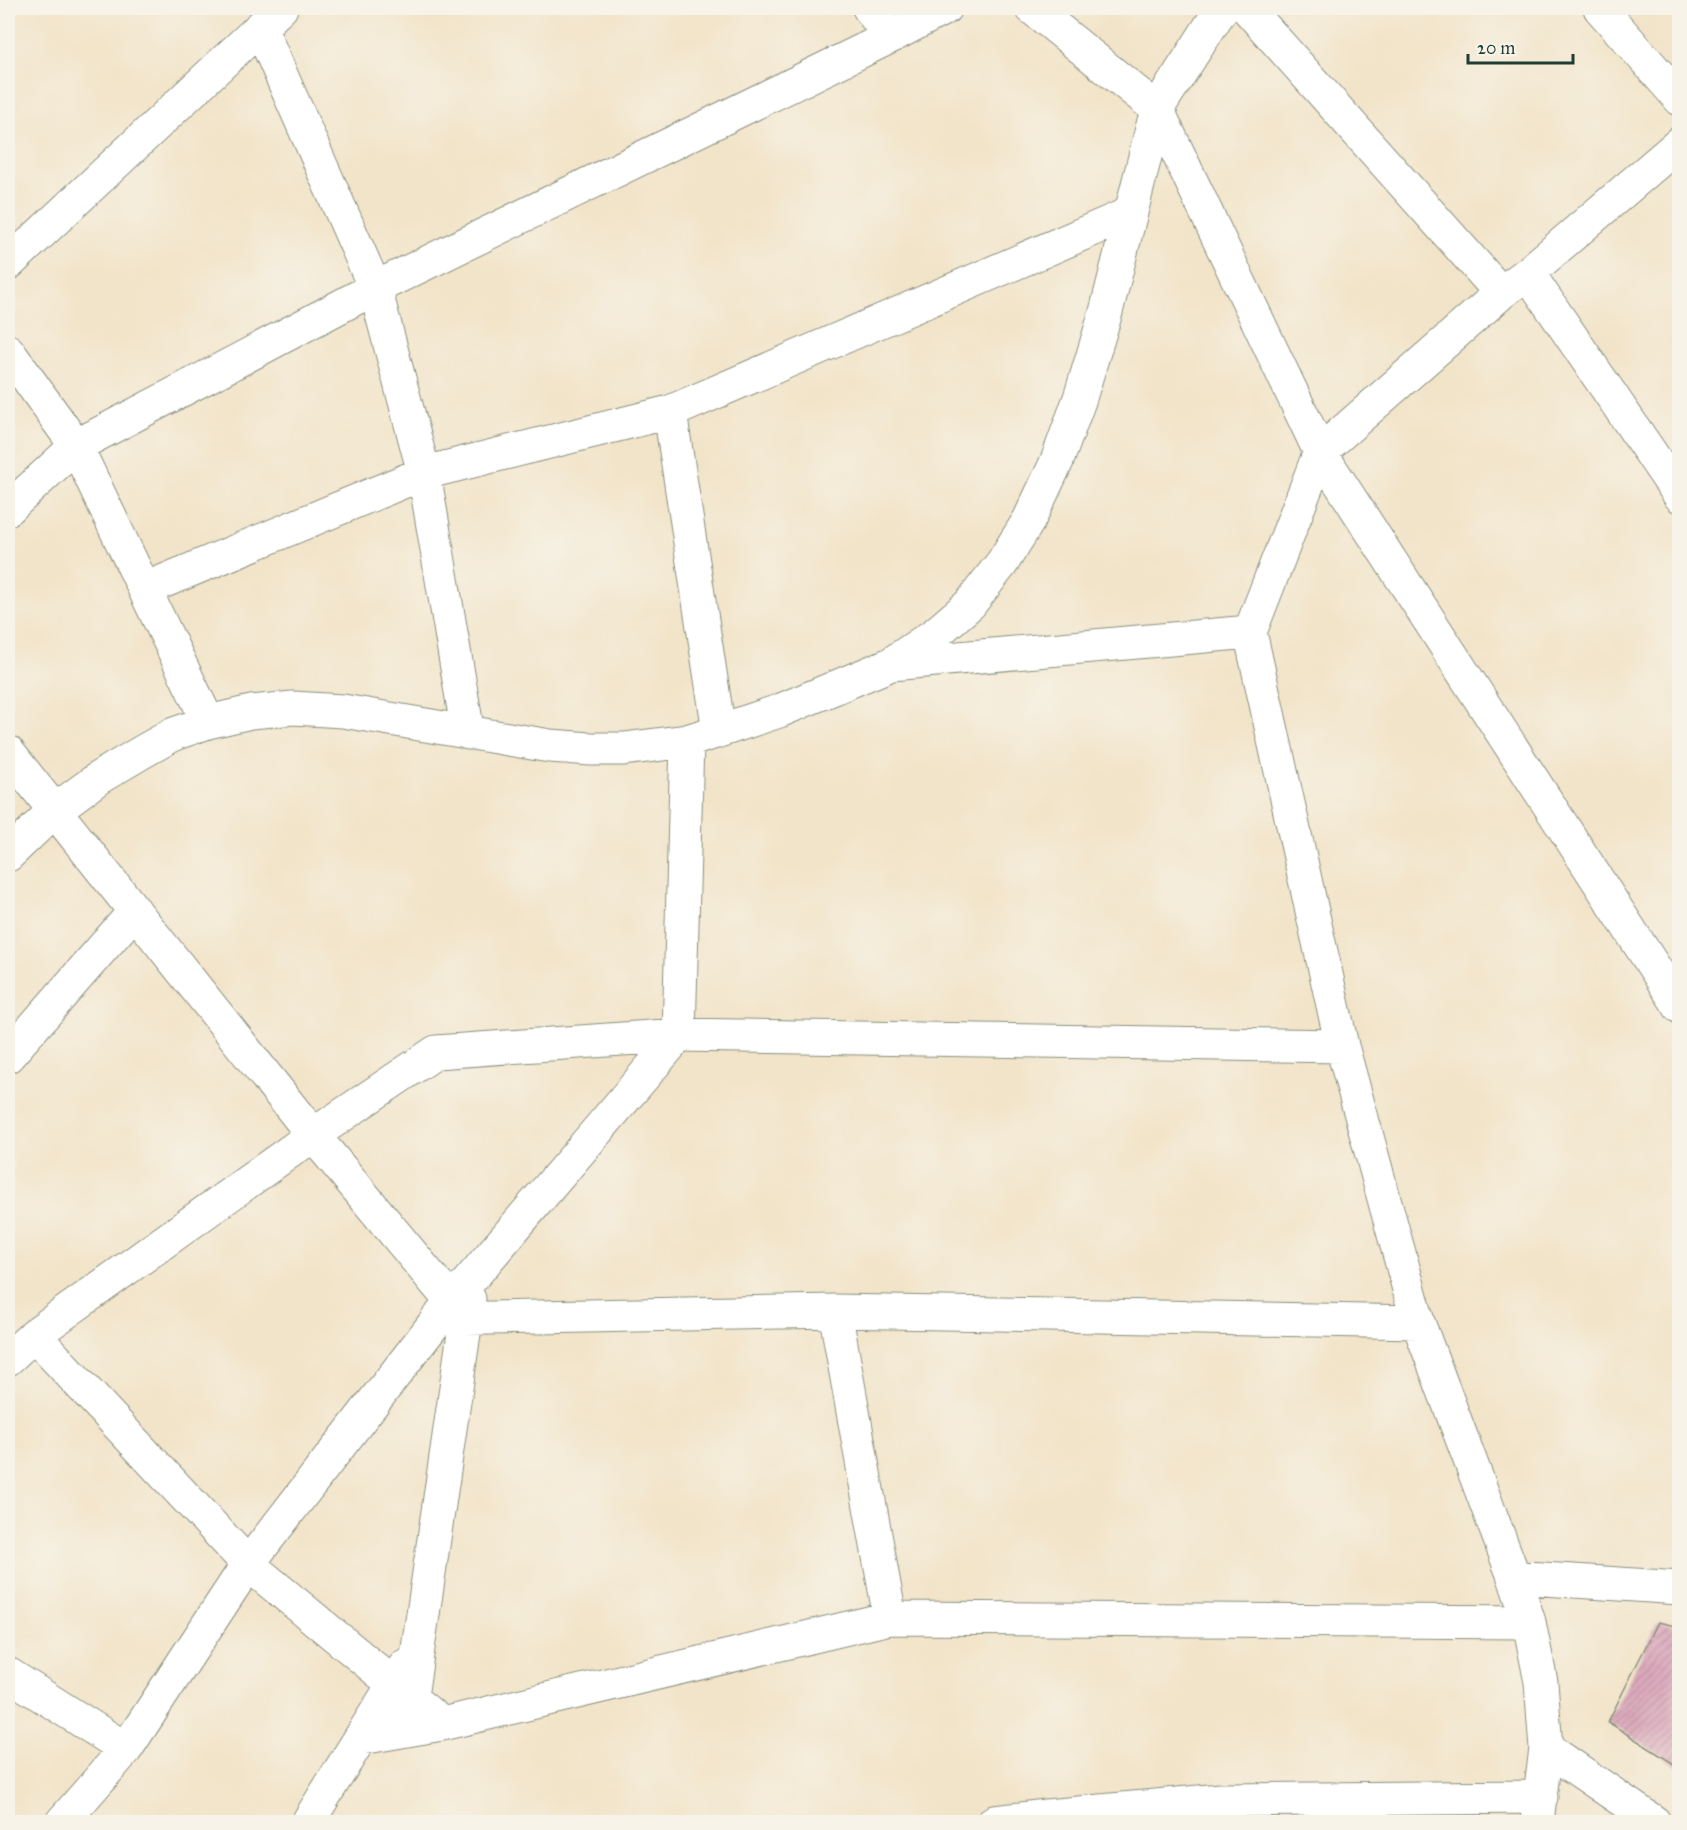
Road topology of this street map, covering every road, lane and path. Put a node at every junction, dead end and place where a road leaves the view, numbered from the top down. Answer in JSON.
{"nodes":[{"id":1,"x":869,"y":8,"type":"edge"},
{"id":2,"x":945,"y":8,"type":"edge"},
{"id":3,"x":1032,"y":8,"type":"edge"},
{"id":4,"x":1600,"y":8,"type":"edge"},
{"id":5,"x":1225,"y":9,"type":"edge"},
{"id":6,"x":270,"y":17,"type":"edge"},
{"id":7,"x":890,"y":37,"type":"junction"},
{"id":8,"x":1680,"y":99,"type":"edge"},
{"id":9,"x":1157,"y":109,"type":"junction"},
{"id":10,"x":1680,"y":143,"type":"edge"},
{"id":11,"x":1131,"y":213,"type":"junction"},
{"id":12,"x":8,"y":264,"type":"edge"},
{"id":13,"x":1528,"y":273,"type":"junction"},
{"id":14,"x":375,"y":288,"type":"junction"},
{"id":15,"x":1502,"y":293,"type":"junction"},
{"id":16,"x":8,"y":351,"type":"edge"},
{"id":17,"x":670,"y":412,"type":"junction"},
{"id":18,"x":76,"y":446,"type":"junction"},
{"id":19,"x":1320,"y":452,"type":"junction"},
{"id":20,"x":424,"y":473,"type":"junction"},
{"id":21,"x":1679,"y":496,"type":"edge"},
{"id":22,"x":8,"y":509,"type":"edge"},
{"id":23,"x":145,"y":589,"type":"junction"},
{"id":24,"x":1250,"y":632,"type":"junction"},
{"id":25,"x":891,"y":664,"type":"junction"},
{"id":26,"x":208,"y":722,"type":"junction"},
{"id":27,"x":719,"y":731,"type":"junction"},
{"id":28,"x":468,"y":733,"type":"junction"},
{"id":29,"x":687,"y":741,"type":"junction"},
{"id":30,"x":8,"y":752,"type":"edge"},
{"id":31,"x":55,"y":810,"type":"junction"},
{"id":32,"x":8,"y":855,"type":"edge"},
{"id":33,"x":135,"y":911,"type":"junction"},
{"id":34,"x":1680,"y":1007,"type":"edge"},
{"id":35,"x":678,"y":1035,"type":"junction"},
{"id":36,"x":1342,"y":1046,"type":"junction"},
{"id":37,"x":8,"y":1056,"type":"edge"},
{"id":38,"x":313,"y":1135,"type":"junction"},
{"id":39,"x":835,"y":1311,"type":"junction"},
{"id":40,"x":451,"y":1314,"type":"junction"},
{"id":41,"x":1418,"y":1322,"type":"junction"},
{"id":42,"x":34,"y":1335,"type":"junction"},
{"id":43,"x":8,"y":1359,"type":"edge"},
{"id":44,"x":248,"y":1564,"type":"junction"},
{"id":45,"x":1514,"y":1577,"type":"junction"},
{"id":46,"x":1680,"y":1588,"type":"edge"},
{"id":47,"x":890,"y":1618,"type":"junction"},
{"id":48,"x":1529,"y":1622,"type":"junction"},
{"id":49,"x":8,"y":1674,"type":"edge"},
{"id":50,"x":403,"y":1705,"type":"junction"},
{"id":51,"x":361,"y":1738,"type":"junction"},
{"id":52,"x":1546,"y":1748,"type":"junction"},
{"id":53,"x":126,"y":1749,"type":"junction"},
{"id":54,"x":1539,"y":1810,"type":"edge"},
{"id":55,"x":1220,"y":1811,"type":"edge"},
{"id":56,"x":1636,"y":1817,"type":"edge"},
{"id":57,"x":62,"y":1822,"type":"edge"},
{"id":58,"x":308,"y":1822,"type":"edge"},
{"id":59,"x":994,"y":1822,"type":"edge"}],
"edges":[{"from":1,"to":7,"type":"street"},
{"from":2,"to":7,"type":"street"},
{"from":3,"to":9,"type":"street"},
{"from":4,"to":8,"type":"street"},
{"from":5,"to":9,"type":"street"},
{"from":5,"to":15,"type":"street"},
{"from":6,"to":12,"type":"street"},
{"from":6,"to":14,"type":"street"},
{"from":7,"to":14,"type":"street"},
{"from":9,"to":11,"type":"street"},
{"from":9,"to":19,"type":"street"},
{"from":10,"to":13,"type":"street"},
{"from":11,"to":17,"type":"street"},
{"from":11,"to":25,"type":"street"},
{"from":13,"to":15,"type":"street"},
{"from":13,"to":21,"type":"street"},
{"from":14,"to":18,"type":"street"},
{"from":14,"to":20,"type":"street"},
{"from":15,"to":19,"type":"street"},
{"from":16,"to":18,"type":"street"},
{"from":17,"to":20,"type":"street"},
{"from":17,"to":27,"type":"street"},
{"from":18,"to":22,"type":"street"},
{"from":18,"to":23,"type":"street"},
{"from":19,"to":24,"type":"street"},
{"from":19,"to":34,"type":"street"},
{"from":20,"to":23,"type":"street"},
{"from":20,"to":28,"type":"street"},
{"from":23,"to":26,"type":"street"},
{"from":24,"to":25,"type":"street"},
{"from":24,"to":36,"type":"street"},
{"from":25,"to":27,"type":"street"},
{"from":26,"to":28,"type":"street"},
{"from":26,"to":31,"type":"street"},
{"from":27,"to":29,"type":"street"},
{"from":28,"to":29,"type":"street"},
{"from":29,"to":35,"type":"street"},
{"from":30,"to":31,"type":"street"},
{"from":31,"to":32,"type":"street"},
{"from":31,"to":33,"type":"street"},
{"from":33,"to":37,"type":"street"},
{"from":33,"to":38,"type":"street"},
{"from":35,"to":36,"type":"street"},
{"from":35,"to":38,"type":"street"},
{"from":35,"to":40,"type":"street"},
{"from":36,"to":41,"type":"street"},
{"from":38,"to":40,"type":"street"},
{"from":38,"to":42,"type":"street"},
{"from":39,"to":40,"type":"street"},
{"from":39,"to":41,"type":"street"},
{"from":39,"to":47,"type":"street"},
{"from":40,"to":44,"type":"street"},
{"from":40,"to":50,"type":"street"},
{"from":41,"to":45,"type":"street"},
{"from":42,"to":43,"type":"street"},
{"from":42,"to":44,"type":"street"},
{"from":44,"to":50,"type":"street"},
{"from":44,"to":53,"type":"street"},
{"from":45,"to":46,"type":"street"},
{"from":45,"to":48,"type":"street"},
{"from":47,"to":48,"type":"street"},
{"from":47,"to":50,"type":"street"},
{"from":48,"to":52,"type":"street"},
{"from":49,"to":53,"type":"street"},
{"from":50,"to":51,"type":"street"},
{"from":50,"to":51,"type":"street"},
{"from":51,"to":58,"type":"street"},
{"from":52,"to":54,"type":"street"},
{"from":52,"to":56,"type":"street"},
{"from":53,"to":57,"type":"street"},
{"from":54,"to":55,"type":"street"},
{"from":55,"to":59,"type":"street"}]}
